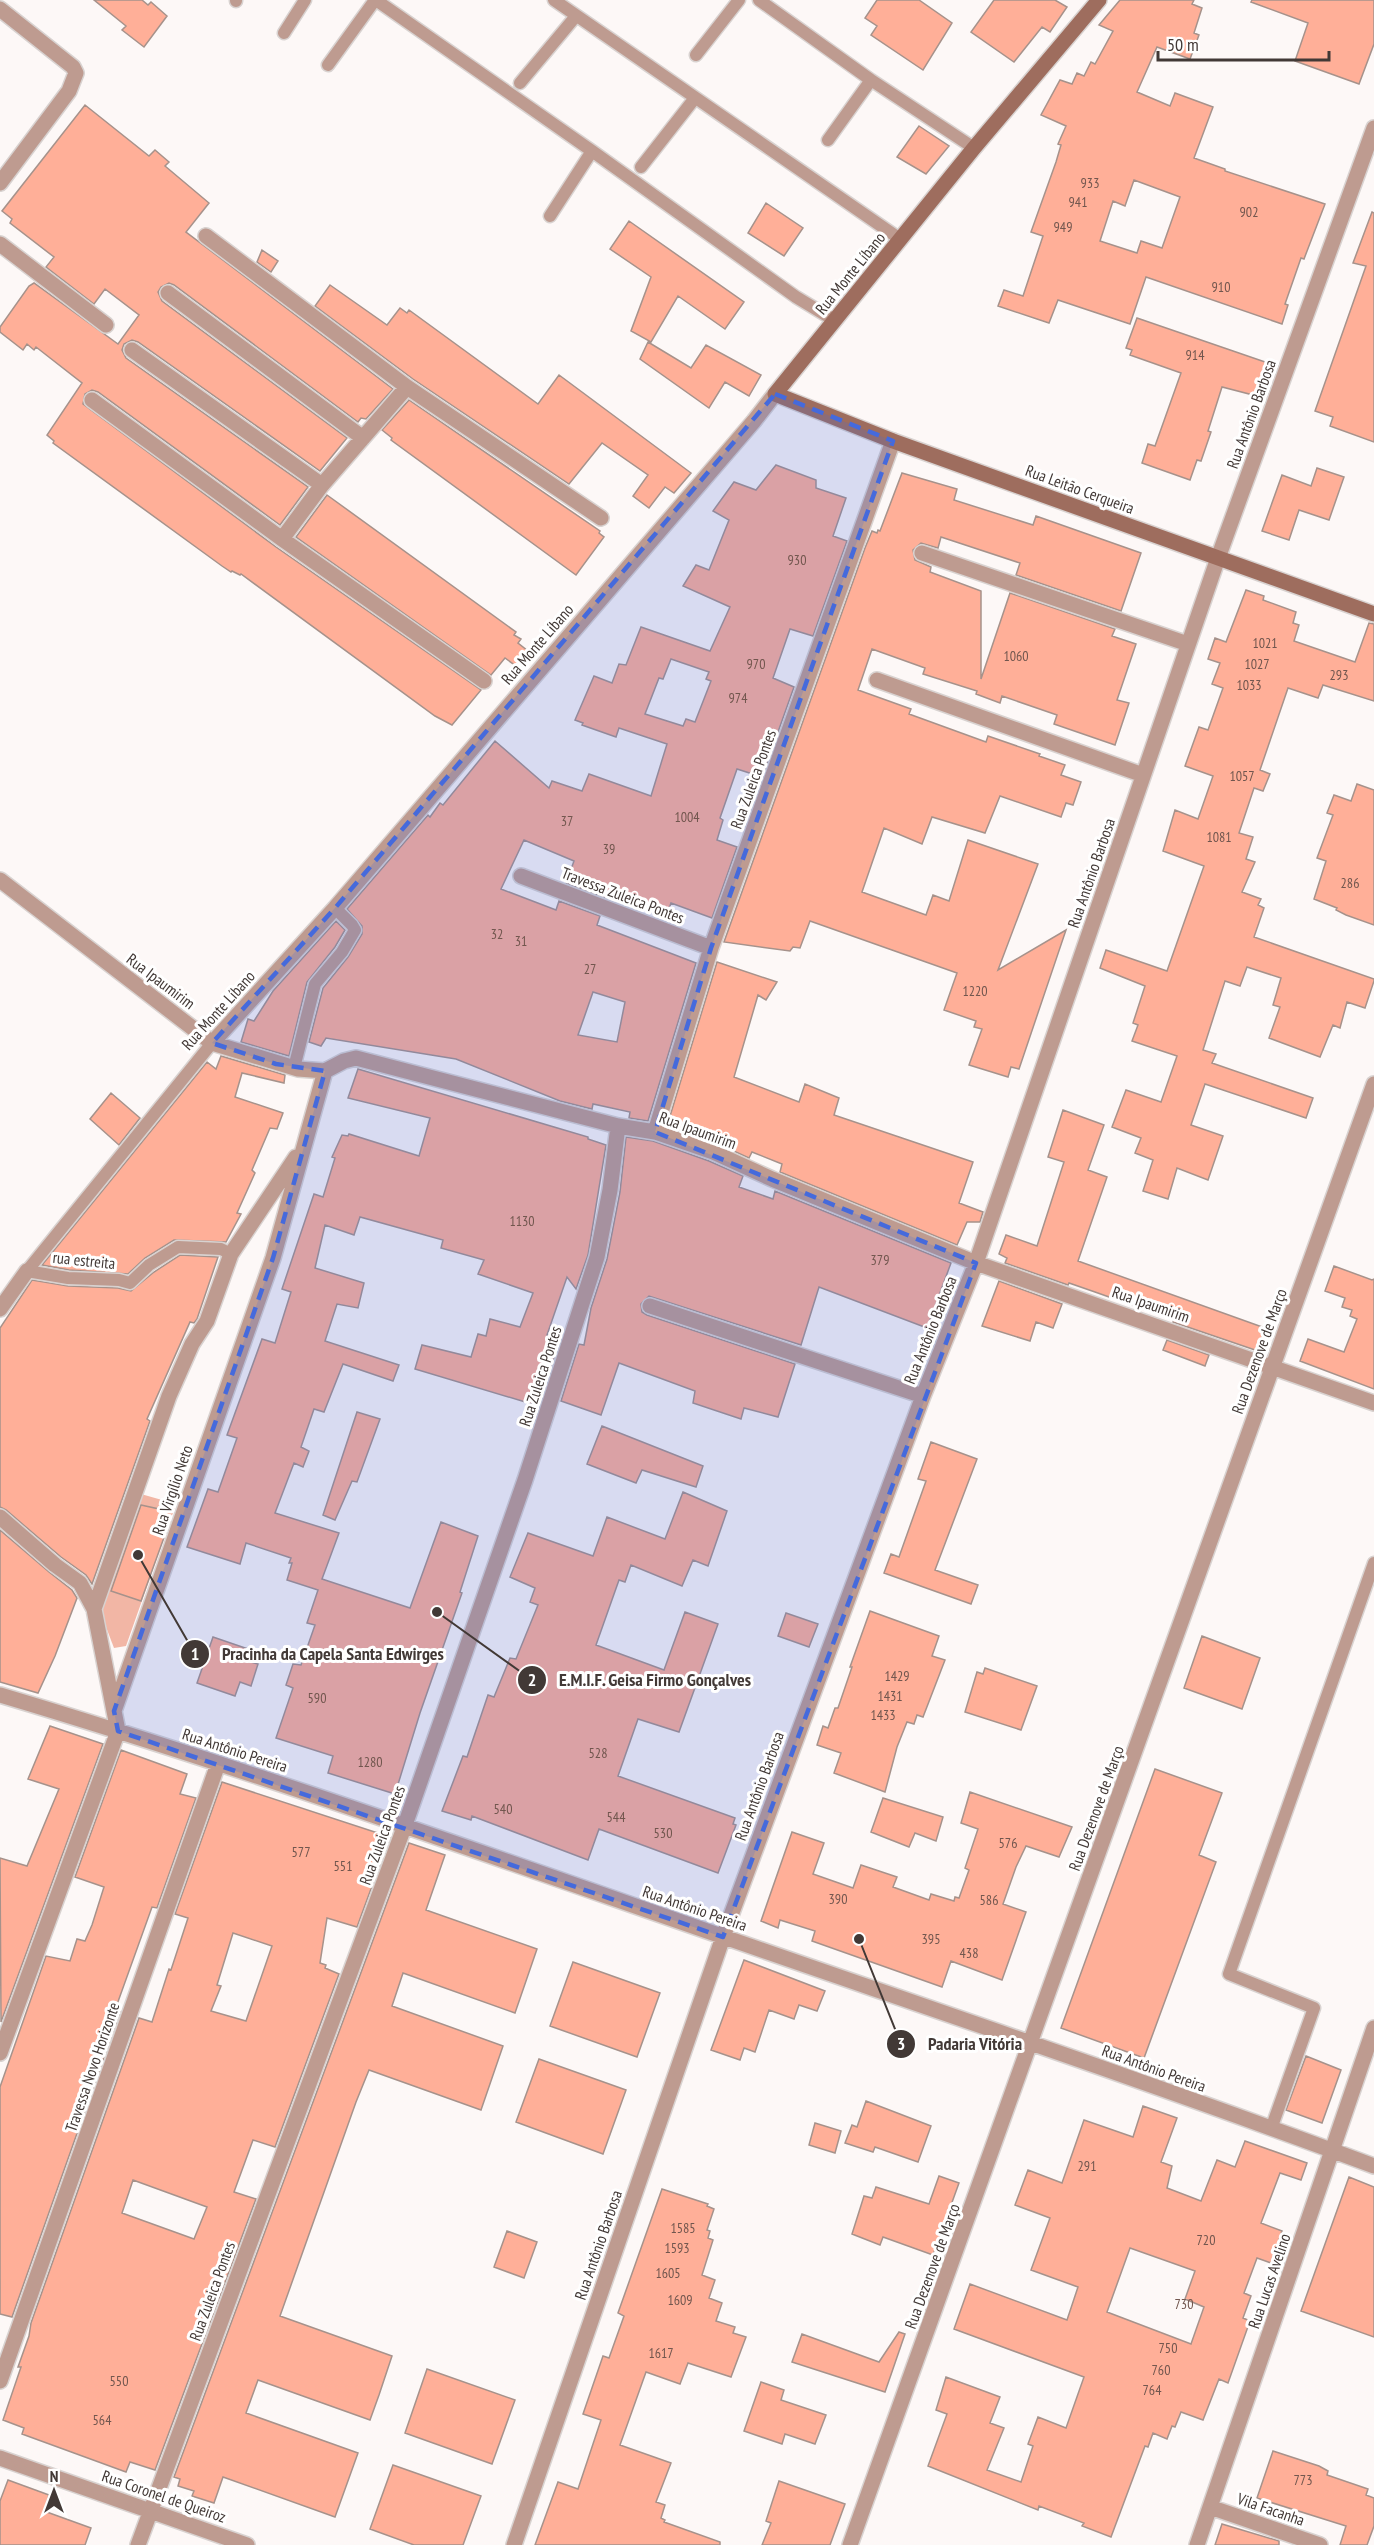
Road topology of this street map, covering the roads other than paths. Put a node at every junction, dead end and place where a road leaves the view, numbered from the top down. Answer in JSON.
{"nodes":[{"id":1,"x":305,"y":0,"type":"edge"},
{"id":2,"x":375,"y":0,"type":"edge"},
{"id":3,"x":554,"y":0,"type":"edge"},
{"id":4,"x":739,"y":0,"type":"edge"},
{"id":5,"x":759,"y":0,"type":"edge"},
{"id":6,"x":1099,"y":0,"type":"edge"},
{"id":7,"x":0,"y":9,"type":"edge"},
{"id":8,"x":576,"y":16,"type":"junction"},
{"id":9,"x":284,"y":33,"type":"dead end"},
{"id":10,"x":696,"y":55,"type":"dead end"},
{"id":11,"x":328,"y":65,"type":"dead end"},
{"id":12,"x":871,"y":80,"type":"junction"},
{"id":13,"x":520,"y":83,"type":"dead end"},
{"id":14,"x":695,"y":98,"type":"junction"},
{"id":15,"x":1374,"y":128,"type":"edge"},
{"id":16,"x":828,"y":140,"type":"dead end"},
{"id":17,"x":974,"y":148,"type":"junction"},
{"id":18,"x":592,"y":151,"type":"junction"},
{"id":19,"x":641,"y":167,"type":"dead end"},
{"id":20,"x":0,"y":183,"type":"edge"},
{"id":21,"x":550,"y":216,"type":"dead end"},
{"id":22,"x":206,"y":236,"type":"dead end"},
{"id":23,"x":900,"y":239,"type":"junction"},
{"id":24,"x":0,"y":244,"type":"edge"},
{"id":25,"x":168,"y":292,"type":"dead end"},
{"id":26,"x":834,"y":320,"type":"junction"},
{"id":27,"x":106,"y":325,"type":"dead end"},
{"id":28,"x":132,"y":350,"type":"dead end"},
{"id":29,"x":407,"y":387,"type":"junction"},
{"id":30,"x":775,"y":394,"type":"junction"},
{"id":31,"x":92,"y":400,"type":"dead end"},
{"id":32,"x":363,"y":438,"type":"junction"},
{"id":33,"x":893,"y":441,"type":"junction"},
{"id":34,"x":322,"y":485,"type":"junction"},
{"id":35,"x":601,"y":519,"type":"dead end"},
{"id":36,"x":282,"y":539,"type":"junction"},
{"id":37,"x":921,"y":554,"type":"dead end"},
{"id":38,"x":1218,"y":558,"type":"junction"},
{"id":39,"x":1374,"y":614,"type":"edge"},
{"id":40,"x":1188,"y":644,"type":"junction"},
{"id":41,"x":876,"y":680,"type":"dead end"},
{"id":42,"x":484,"y":681,"type":"dead end"},
{"id":43,"x":1143,"y":775,"type":"junction"},
{"id":44,"x":521,"y":876,"type":"dead end"},
{"id":45,"x":0,"y":880,"type":"edge"},
{"id":46,"x":335,"y":908,"type":"junction"},
{"id":47,"x":711,"y":948,"type":"junction"},
{"id":48,"x":213,"y":1043,"type":"junction"},
{"id":49,"x":294,"y":1068,"type":"junction"},
{"id":50,"x":325,"y":1071,"type":"junction"},
{"id":51,"x":1374,"y":1084,"type":"edge"},
{"id":52,"x":618,"y":1126,"type":"junction"},
{"id":53,"x":655,"y":1132,"type":"junction"},
{"id":54,"x":302,"y":1147,"type":"junction"},
{"id":55,"x":231,"y":1254,"type":"junction"},
{"id":56,"x":976,"y":1263,"type":"junction"},
{"id":57,"x":27,"y":1271,"type":"junction"},
{"id":58,"x":650,"y":1306,"type":"dead end"},
{"id":59,"x":0,"y":1309,"type":"edge"},
{"id":60,"x":1272,"y":1366,"type":"junction"},
{"id":61,"x":923,"y":1396,"type":"junction"},
{"id":62,"x":1374,"y":1403,"type":"edge"},
{"id":63,"x":0,"y":1517,"type":"edge"},
{"id":64,"x":1374,"y":1563,"type":"edge"},
{"id":65,"x":94,"y":1609,"type":"junction"},
{"id":66,"x":0,"y":1695,"type":"edge"},
{"id":67,"x":114,"y":1711,"type":"junction"},
{"id":68,"x":118,"y":1731,"type":"junction"},
{"id":69,"x":218,"y":1764,"type":"junction"},
{"id":70,"x":405,"y":1826,"type":"junction"},
{"id":71,"x":723,"y":1937,"type":"junction"},
{"id":72,"x":1374,"y":2028,"type":"edge"},
{"id":73,"x":1031,"y":2043,"type":"junction"},
{"id":74,"x":0,"y":2053,"type":"edge"},
{"id":75,"x":1271,"y":2129,"type":"junction"},
{"id":76,"x":1333,"y":2151,"type":"junction"},
{"id":77,"x":1374,"y":2166,"type":"edge"},
{"id":78,"x":0,"y":2382,"type":"edge"},
{"id":79,"x":0,"y":2458,"type":"edge"},
{"id":80,"x":1210,"y":2507,"type":"junction"},
{"id":81,"x":150,"y":2511,"type":"junction"},
{"id":82,"x":138,"y":2545,"type":"edge"},
{"id":83,"x":248,"y":2545,"type":"edge"},
{"id":84,"x":514,"y":2545,"type":"edge"},
{"id":85,"x":850,"y":2545,"type":"edge"},
{"id":86,"x":1197,"y":2545,"type":"edge"},
{"id":87,"x":1320,"y":2545,"type":"edge"}],
"edges":[{"from":1,"to":9,"type":"lane"},
{"from":2,"to":11,"type":"lane"},
{"from":2,"to":18,"type":"lane"},
{"from":3,"to":8,"type":"lane"},
{"from":4,"to":10,"type":"lane"},
{"from":5,"to":12,"type":"lane"},
{"from":6,"to":17,"type":"street","name":"Rua Monte Líbano"},
{"from":7,"to":20,"type":"street"},
{"from":8,"to":13,"type":"lane"},
{"from":8,"to":14,"type":"lane"},
{"from":12,"to":16,"type":"lane"},
{"from":12,"to":17,"type":"lane"},
{"from":14,"to":19,"type":"lane"},
{"from":14,"to":23,"type":"lane"},
{"from":15,"to":38,"type":"street","name":"Rua Antônio Barbosa"},
{"from":17,"to":23,"type":"street","name":"Rua Monte Líbano"},
{"from":18,"to":21,"type":"lane"},
{"from":18,"to":26,"type":"lane"},
{"from":22,"to":29,"type":"street"},
{"from":23,"to":26,"type":"street","name":"Rua Monte Líbano"},
{"from":24,"to":27,"type":"street"},
{"from":25,"to":32,"type":"street"},
{"from":26,"to":30,"type":"street","name":"Rua Monte Líbano"},
{"from":28,"to":34,"type":"street"},
{"from":29,"to":32,"type":"street"},
{"from":29,"to":35,"type":"street"},
{"from":30,"to":33,"type":"street","name":"Rua Leitão Cerqueira"},
{"from":30,"to":46,"type":"street","name":"Rua Monte Líbano"},
{"from":31,"to":36,"type":"street"},
{"from":32,"to":34,"type":"street"},
{"from":33,"to":38,"type":"street","name":"Rua Leitão Cerqueira"},
{"from":33,"to":47,"type":"street","name":"Rua Zuleica Pontes"},
{"from":34,"to":36,"type":"street"},
{"from":36,"to":42,"type":"street"},
{"from":37,"to":40,"type":"street"},
{"from":38,"to":39,"type":"street","name":"Rua Leitão Cerqueira"},
{"from":38,"to":40,"type":"street","name":"Rua Antônio Barbosa"},
{"from":40,"to":43,"type":"street","name":"Rua Antônio Barbosa"},
{"from":41,"to":43,"type":"street"},
{"from":43,"to":56,"type":"street","name":"Rua Antônio Barbosa"},
{"from":44,"to":47,"type":"street","name":"Travessa Zuleica Pontes"},
{"from":45,"to":48,"type":"street","name":"Rua Ipaumirim"},
{"from":46,"to":48,"type":"street","name":"Rua Monte Líbano"},
{"from":46,"to":49,"type":"lane"},
{"from":47,"to":53,"type":"street","name":"Rua Zuleica Pontes"},
{"from":48,"to":49,"type":"street","name":"Rua Ipaumirim"},
{"from":48,"to":57,"type":"lane","name":"Rua Monte Líbano"},
{"from":49,"to":50,"type":"street","name":"Rua Ipaumirim"},
{"from":50,"to":52,"type":"street","name":"Rua Ipaumirim"},
{"from":50,"to":54,"type":"street","name":"Rua Virgílio Neto"},
{"from":51,"to":60,"type":"street","name":"Rua Dezenove de Março"},
{"from":52,"to":53,"type":"street","name":"Rua Ipaumirim"},
{"from":52,"to":70,"type":"street","name":"Rua Zuleica Pontes"},
{"from":53,"to":56,"type":"street","name":"Rua Ipaumirim"},
{"from":54,"to":55,"type":"street"},
{"from":54,"to":67,"type":"street","name":"Rua Virgílio Neto"},
{"from":55,"to":57,"type":"lane","name":"rua estreita"},
{"from":55,"to":65,"type":"street"},
{"from":56,"to":60,"type":"street","name":"Rua Ipaumirim"},
{"from":56,"to":61,"type":"street","name":"Rua Antônio Barbosa"},
{"from":57,"to":59,"type":"street","name":"Rua Monte Líbano"},
{"from":58,"to":61,"type":"street"},
{"from":60,"to":62,"type":"street","name":"Rua Ipaumirim"},
{"from":60,"to":73,"type":"street","name":"Rua Dezenove de Março"},
{"from":61,"to":71,"type":"street","name":"Rua Antônio Barbosa"},
{"from":63,"to":65,"type":"street"},
{"from":64,"to":75,"type":"lane"},
{"from":65,"to":67,"type":"street"},
{"from":66,"to":68,"type":"street","name":"Rua Antônio Pereira"},
{"from":67,"to":68,"type":"street"},
{"from":68,"to":69,"type":"street","name":"Rua Antônio Pereira"},
{"from":68,"to":74,"type":"street"},
{"from":69,"to":70,"type":"street","name":"Rua Antônio Pereira"},
{"from":69,"to":78,"type":"street","name":"Travessa Novo Horizonte"},
{"from":70,"to":71,"type":"street","name":"Rua Antônio Pereira"},
{"from":70,"to":81,"type":"street","name":"Rua Zuleica Pontes"},
{"from":71,"to":73,"type":"street","name":"Rua Antônio Pereira"},
{"from":71,"to":84,"type":"street","name":"Rua Antônio Barbosa"},
{"from":72,"to":76,"type":"street","name":"Rua Lucas Avelino"},
{"from":73,"to":75,"type":"street","name":"Rua Antônio Pereira"},
{"from":73,"to":85,"type":"street","name":"Rua Dezenove de Março"},
{"from":75,"to":76,"type":"street","name":"Rua Antônio Pereira"},
{"from":76,"to":77,"type":"street","name":"Rua Antônio Pereira"},
{"from":76,"to":80,"type":"street","name":"Rua Lucas Avelino"},
{"from":79,"to":81,"type":"street","name":"Rua Coronel de Queiroz"},
{"from":80,"to":86,"type":"street","name":"Rua Lucas Avelino"},
{"from":80,"to":87,"type":"street","name":"Vila Facanha"},
{"from":81,"to":82,"type":"street","name":"Rua Zuleica Pontes"},
{"from":81,"to":83,"type":"street","name":"Rua Coronel de Queiroz"}]}
